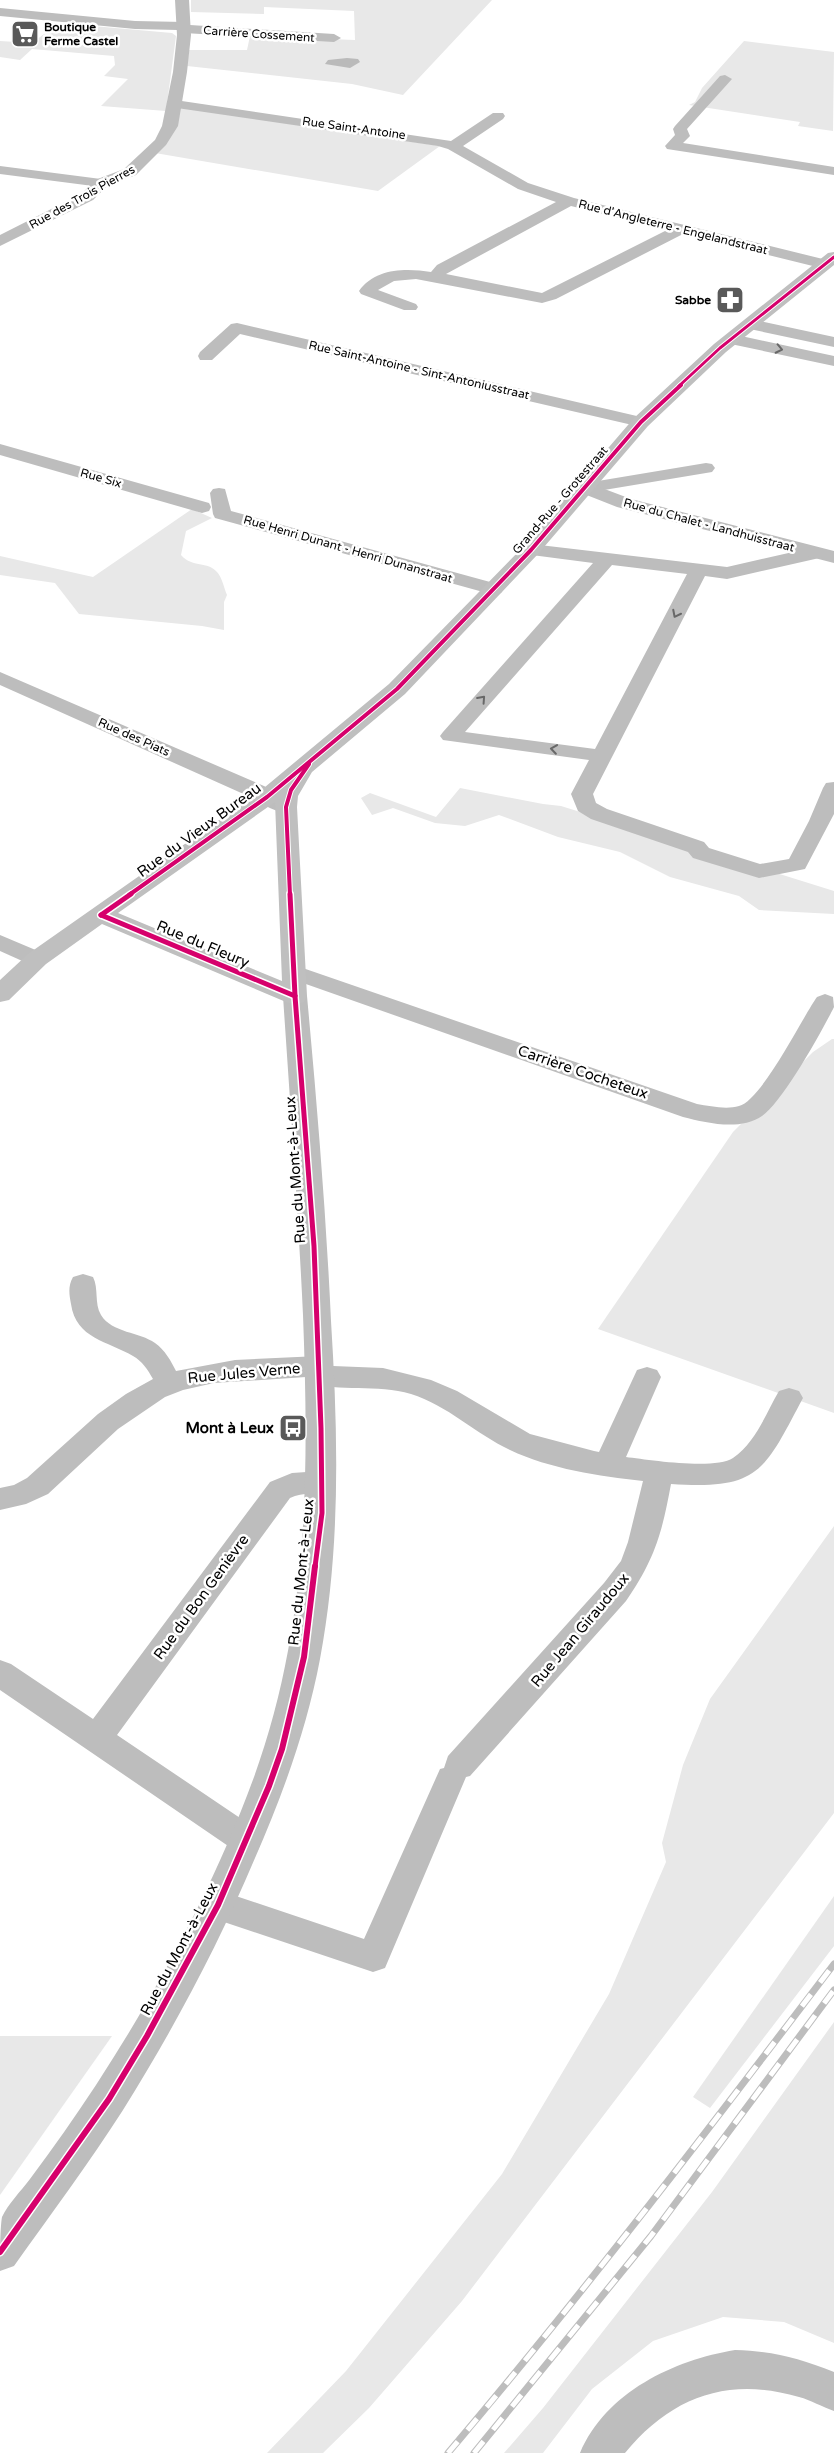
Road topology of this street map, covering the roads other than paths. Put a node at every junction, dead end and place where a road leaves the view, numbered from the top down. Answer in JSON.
{"nodes":[{"id":1,"x":27,"y":0,"type":"edge"},
{"id":2,"x":180,"y":0,"type":"edge"},
{"id":3,"x":6,"y":13,"type":"edge"},
{"id":4,"x":184,"y":27,"type":"junction"},
{"id":5,"x":334,"y":38,"type":"dead end"},
{"id":6,"x":725,"y":79,"type":"dead end"},
{"id":7,"x":175,"y":104,"type":"junction"},
{"id":8,"x":498,"y":116,"type":"dead end"},
{"id":9,"x":453,"y":146,"type":"junction"},
{"id":10,"x":0,"y":170,"type":"edge"},
{"id":11,"x":834,"y":171,"type":"edge"},
{"id":12,"x":101,"y":183,"type":"junction"},
{"id":13,"x":523,"y":186,"type":"joint"},
{"id":14,"x":569,"y":201,"type":"junction"},
{"id":15,"x":680,"y":229,"type":"junction"},
{"id":16,"x":0,"y":241,"type":"edge"},
{"id":17,"x":830,"y":261,"type":"edge"},
{"id":18,"x":435,"y":278,"type":"junction"},
{"id":19,"x":410,"y":307,"type":"dead end"},
{"id":20,"x":751,"y":324,"type":"junction"},
{"id":21,"x":732,"y":339,"type":"junction"},
{"id":22,"x":834,"y":342,"type":"edge"},
{"id":23,"x":206,"y":356,"type":"dead end"},
{"id":24,"x":834,"y":361,"type":"edge"},
{"id":25,"x":641,"y":422,"type":"junction"},
{"id":26,"x":0,"y":450,"type":"edge"},
{"id":27,"x":706,"y":468,"type":"dead end"},
{"id":28,"x":586,"y":488,"type":"junction"},
{"id":29,"x":219,"y":493,"type":"dead end"},
{"id":30,"x":202,"y":507,"type":"dead end"},
{"id":31,"x":531,"y":550,"type":"junction"},
{"id":32,"x":815,"y":553,"type":"junction"},
{"id":33,"x":834,"y":557,"type":"edge"},
{"id":34,"x":606,"y":560,"type":"junction"},
{"id":35,"x":698,"y":571,"type":"junction"},
{"id":36,"x":494,"y":589,"type":"junction"},
{"id":37,"x":0,"y":678,"type":"edge"},
{"id":38,"x":603,"y":756,"type":"junction"},
{"id":39,"x":309,"y":764,"type":"joint"},
{"id":40,"x":834,"y":788,"type":"edge"},
{"id":41,"x":276,"y":802,"type":"junction"},
{"id":42,"x":827,"y":820,"type":"edge"},
{"id":43,"x":101,"y":915,"type":"junction"},
{"id":44,"x":0,"y":942,"type":"edge"},
{"id":45,"x":37,"y":959,"type":"junction"},
{"id":46,"x":294,"y":984,"type":"junction"},
{"id":47,"x":0,"y":994,"type":"edge"},
{"id":48,"x":825,"y":1017,"type":"edge"},
{"id":49,"x":83,"y":1284,"type":"dead end"},
{"id":50,"x":319,"y":1371,"type":"junction"},
{"id":51,"x":647,"y":1377,"type":"dead end"},
{"id":52,"x":169,"y":1383,"type":"junction"},
{"id":53,"x":789,"y":1398,"type":"dead end"},
{"id":54,"x":608,"y":1464,"type":"junction"},
{"id":55,"x":659,"y":1472,"type":"junction"},
{"id":56,"x":321,"y":1482,"type":"junction"},
{"id":57,"x":0,"y":1500,"type":"edge"},
{"id":58,"x":0,"y":1673,"type":"edge"},
{"id":59,"x":96,"y":1739,"type":"junction"},
{"id":60,"x":246,"y":1840,"type":"junction"},
{"id":61,"x":218,"y":1905,"type":"junction"},
{"id":62,"x":0,"y":2252,"type":"edge"},
{"id":63,"x":834,"y":2392,"type":"edge"},
{"id":64,"x":600,"y":2453,"type":"edge"}],
"edges":[{"from":1,"to":3,"type":"street"},
{"from":2,"to":4,"type":"street","name":"Rue des Trois Pierres"},
{"from":3,"to":4,"type":"street","name":"Carrière Cossement"},
{"from":4,"to":5,"type":"street","name":"Carrière Cossement"},
{"from":4,"to":7,"type":"street","name":"Rue des Trois Pierres"},
{"from":6,"to":11,"type":"street"},
{"from":7,"to":9,"type":"street","name":"Rue Saint-Antoine"},
{"from":7,"to":12,"type":"street","name":"Rue des Trois Pierres"},
{"from":8,"to":9,"type":"street"},
{"from":9,"to":13,"type":"street","name":"Rue Saint-Antoine"},
{"from":10,"to":12,"type":"street"},
{"from":12,"to":16,"type":"street","name":"Rue des Trois Pierres"},
{"from":13,"to":14,"type":"street","name":"Rue d'Angleterre - Engelandstraat"},
{"from":14,"to":15,"type":"street","name":"Rue d'Angleterre - Engelandstraat"},
{"from":14,"to":18,"type":"street"},
{"from":15,"to":17,"type":"street","name":"Rue d'Angleterre - Engelandstraat"},
{"from":15,"to":18,"type":"street"},
{"from":17,"to":20,"type":"main road","name":"Grand-Rue - Grotestraat"},
{"from":18,"to":19,"type":"street"},
{"from":20,"to":21,"type":"main road","name":"Grand-Rue - Grotestraat"},
{"from":20,"to":22,"type":"street"},
{"from":21,"to":24,"type":"street","one_way":true},
{"from":21,"to":25,"type":"main road","name":"Grand-Rue - Grotestraat"},
{"from":23,"to":25,"type":"street","name":"Rue Saint-Antoine - Sint-Antoniusstraat"},
{"from":25,"to":28,"type":"main road","name":"Grand-Rue - Grotestraat"},
{"from":26,"to":30,"type":"street","name":"Rue Six"},
{"from":27,"to":28,"type":"street","name":"Grand-Rue - Grotestraat"},
{"from":28,"to":31,"type":"main road","name":"Grand-Rue - Grotestraat"},
{"from":28,"to":32,"type":"street","name":"Rue du Chalet - Landhuisstraat"},
{"from":29,"to":36,"type":"street","name":"Rue Henri Dunant - Henri Dunanstraat"},
{"from":31,"to":34,"type":"street"},
{"from":31,"to":36,"type":"main road","name":"Grand-Rue - Grotestraat"},
{"from":32,"to":33,"type":"street","name":"Rue du Chalet - Landhuisstraat"},
{"from":32,"to":35,"type":"street"},
{"from":34,"to":35,"type":"street"},
{"from":38,"to":34,"type":"street","one_way":true},
{"from":35,"to":38,"type":"street","one_way":true},
{"from":36,"to":39,"type":"main road","name":"Grand-Rue - Grotestraat"},
{"from":37,"to":41,"type":"street","name":"Rue des Piats"},
{"from":38,"to":42,"type":"street"},
{"from":39,"to":41,"type":"main road","name":"Rue du Mont-à-Leux"},
{"from":40,"to":42,"type":"street"},
{"from":41,"to":43,"type":"main road","name":"Rue du Vieux Bureau"},
{"from":41,"to":46,"type":"main road","name":"Rue du Mont-à-Leux"},
{"from":43,"to":45,"type":"main road","name":"Rue du Vieux Bureau"},
{"from":43,"to":46,"type":"main road","name":"Rue du Fleury"},
{"from":44,"to":45,"type":"street"},
{"from":45,"to":47,"type":"main road","name":"Rue du Vieux Bureau"},
{"from":46,"to":48,"type":"street","name":"Carrière Cocheteux"},
{"from":46,"to":50,"type":"street","name":"Rue du Mont-à-Leux"},
{"from":49,"to":52,"type":"street"},
{"from":50,"to":52,"type":"street","name":"Rue Jules Verne"},
{"from":50,"to":54,"type":"street"},
{"from":50,"to":56,"type":"street","name":"Rue du Mont-à-Leux"},
{"from":51,"to":54,"type":"street"},
{"from":52,"to":57,"type":"street","name":"Rue Jules Verne"},
{"from":53,"to":55,"type":"street"},
{"from":54,"to":55,"type":"street"},
{"from":55,"to":61,"type":"street","name":"Rue Jean Giraudoux"},
{"from":56,"to":59,"type":"street","name":"Rue du Bon Genièvre"},
{"from":56,"to":60,"type":"street","name":"Rue du Mont-à-Leux"},
{"from":58,"to":59,"type":"street"},
{"from":59,"to":60,"type":"street"},
{"from":60,"to":61,"type":"street","name":"Rue du Mont-à-Leux"},
{"from":61,"to":62,"type":"street","name":"Rue du Mont-à-Leux"},
{"from":63,"to":64,"type":"street"}]}
